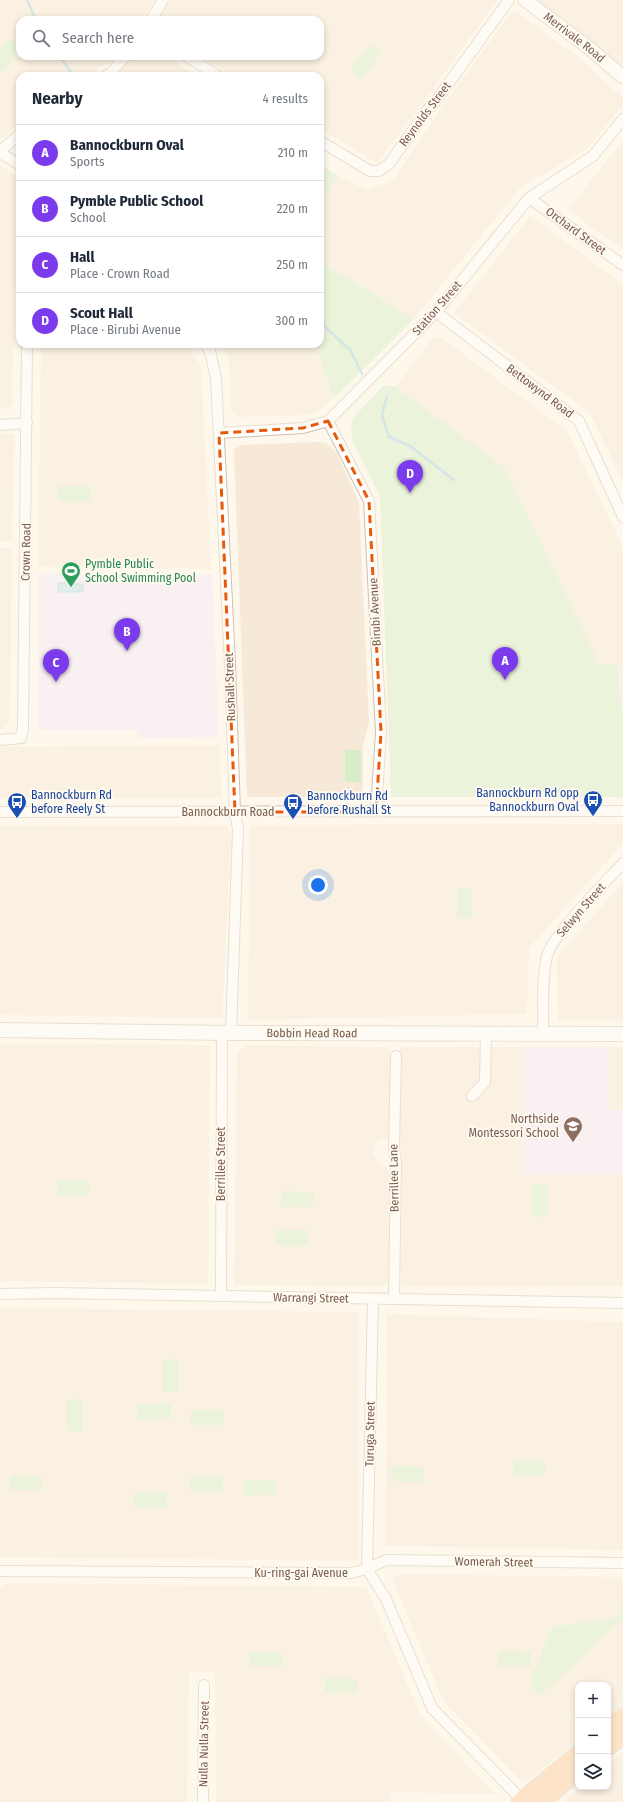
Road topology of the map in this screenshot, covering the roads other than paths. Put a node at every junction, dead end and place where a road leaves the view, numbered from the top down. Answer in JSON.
{"nodes":[{"id":1,"x":163,"y":0,"type":"edge"},
{"id":2,"x":509,"y":0,"type":"edge"},
{"id":3,"x":525,"y":0,"type":"edge"},
{"id":4,"x":153,"y":16,"type":"edge"},
{"id":5,"x":122,"y":60,"type":"edge"},
{"id":6,"x":192,"y":60,"type":"edge"},
{"id":7,"x":113,"y":72,"type":"edge"},
{"id":8,"x":212,"y":72,"type":"edge"},
{"id":9,"x":623,"y":77,"type":"edge"},
{"id":10,"x":623,"y":119,"type":"edge"},
{"id":11,"x":16,"y":138,"type":"edge"},
{"id":12,"x":324,"y":143,"type":"edge"},
{"id":13,"x":0,"y":152,"type":"edge"},
{"id":14,"x":16,"y":162,"type":"edge"},
{"id":15,"x":529,"y":198,"type":"junction"},
{"id":16,"x":623,"y":265,"type":"edge"},
{"id":17,"x":436,"y":312,"type":"junction"},
{"id":18,"x":27,"y":348,"type":"edge"},
{"id":19,"x":208,"y":348,"type":"edge"},
{"id":20,"x":328,"y":421,"type":"junction"},
{"id":21,"x":27,"y":423,"type":"junction"},
{"id":22,"x":0,"y":425,"type":"edge"},
{"id":23,"x":219,"y":433,"type":"junction"},
{"id":24,"x":623,"y":517,"type":"edge"},
{"id":25,"x":0,"y":740,"type":"edge"},
{"id":26,"x":623,"y":811,"type":"edge"},
{"id":27,"x":0,"y":812,"type":"edge"},
{"id":28,"x":235,"y":812,"type":"junction"},
{"id":29,"x":376,"y":812,"type":"junction"},
{"id":30,"x":623,"y":863,"type":"edge"},
{"id":31,"x":0,"y":1030,"type":"edge"},
{"id":32,"x":226,"y":1033,"type":"junction"},
{"id":33,"x":543,"y":1033,"type":"junction"},
{"id":34,"x":486,"y":1034,"type":"junction"},
{"id":35,"x":623,"y":1034,"type":"edge"},
{"id":36,"x":396,"y":1056,"type":"dead end"},
{"id":37,"x":472,"y":1096,"type":"dead end"},
{"id":38,"x":0,"y":1294,"type":"edge"},
{"id":39,"x":221,"y":1296,"type":"junction"},
{"id":40,"x":394,"y":1299,"type":"junction"},
{"id":41,"x":373,"y":1300,"type":"junction"},
{"id":42,"x":623,"y":1303,"type":"edge"},
{"id":43,"x":623,"y":1563,"type":"edge"},
{"id":44,"x":367,"y":1569,"type":"junction"},
{"id":45,"x":0,"y":1571,"type":"edge"},
{"id":46,"x":204,"y":1685,"type":"dead end"},
{"id":47,"x":623,"y":1717,"type":"edge"},
{"id":48,"x":611,"y":1727,"type":"edge"},
{"id":49,"x":623,"y":1735,"type":"edge"},
{"id":50,"x":611,"y":1745,"type":"edge"},
{"id":51,"x":575,"y":1756,"type":"edge"},
{"id":52,"x":575,"y":1774,"type":"edge"},
{"id":53,"x":521,"y":1801,"type":"edge"},
{"id":54,"x":203,"y":1802,"type":"edge"},
{"id":55,"x":541,"y":1802,"type":"edge"}],
"edges":[{"from":1,"to":4,"type":"street"},
{"from":2,"to":12,"type":"street","name":"Reynolds Street"},
{"from":3,"to":9,"type":"street","name":"Merrivale Road"},
{"from":5,"to":7,"type":"street"},
{"from":6,"to":8,"type":"street"},
{"from":10,"to":15,"type":"street","name":"Station Street"},
{"from":11,"to":13,"type":"street"},
{"from":13,"to":14,"type":"street"},
{"from":15,"to":16,"type":"street","name":"Orchard Street"},
{"from":15,"to":17,"type":"street","name":"Station Street"},
{"from":17,"to":20,"type":"street","name":"Station Street"},
{"from":17,"to":24,"type":"street","name":"Bettowynd Road"},
{"from":18,"to":21,"type":"street","name":"Crown Road"},
{"from":19,"to":23,"type":"street","name":"Rushall Street"},
{"from":20,"to":23,"type":"street","name":"Station Street"},
{"from":20,"to":29,"type":"street","name":"Birubi Avenue"},
{"from":21,"to":22,"type":"street"},
{"from":21,"to":25,"type":"street","name":"Crown Road"},
{"from":23,"to":28,"type":"street","name":"Rushall Street"},
{"from":26,"to":29,"type":"street","name":"Bannockburn Road"},
{"from":27,"to":28,"type":"street","name":"Bannockburn Road"},
{"from":28,"to":29,"type":"street","name":"Bannockburn Road"},
{"from":28,"to":32,"type":"street","name":"Rushall Street"},
{"from":30,"to":33,"type":"street","name":"Selwyn Street"},
{"from":31,"to":32,"type":"main road","name":"Bobbin Head Road"},
{"from":32,"to":34,"type":"main road","name":"Bobbin Head Road"},
{"from":32,"to":39,"type":"street","name":"Berrillee Street"},
{"from":33,"to":34,"type":"main road","name":"Bobbin Head Road"},
{"from":33,"to":35,"type":"main road","name":"Bobbin Head Road"},
{"from":34,"to":37,"type":"street"},
{"from":36,"to":40,"type":"street","name":"Berrillee Lane"},
{"from":38,"to":39,"type":"street","name":"Warrangi Street"},
{"from":39,"to":41,"type":"street","name":"Warrangi Street"},
{"from":40,"to":41,"type":"street","name":"Warrangi Street"},
{"from":40,"to":42,"type":"street","name":"Warrangi Street"},
{"from":41,"to":44,"type":"street","name":"Turuga Street"},
{"from":43,"to":44,"type":"street","name":"Womerah Street"},
{"from":44,"to":45,"type":"street","name":"Ku-ring-gai Avenue"},
{"from":44,"to":53,"type":"street"},
{"from":46,"to":54,"type":"street","name":"Nulla Nulla Street"},
{"from":47,"to":48,"type":"highway"},
{"from":49,"to":50,"type":"highway"},
{"from":51,"to":53,"type":"highway"},
{"from":52,"to":55,"type":"highway"}]}
